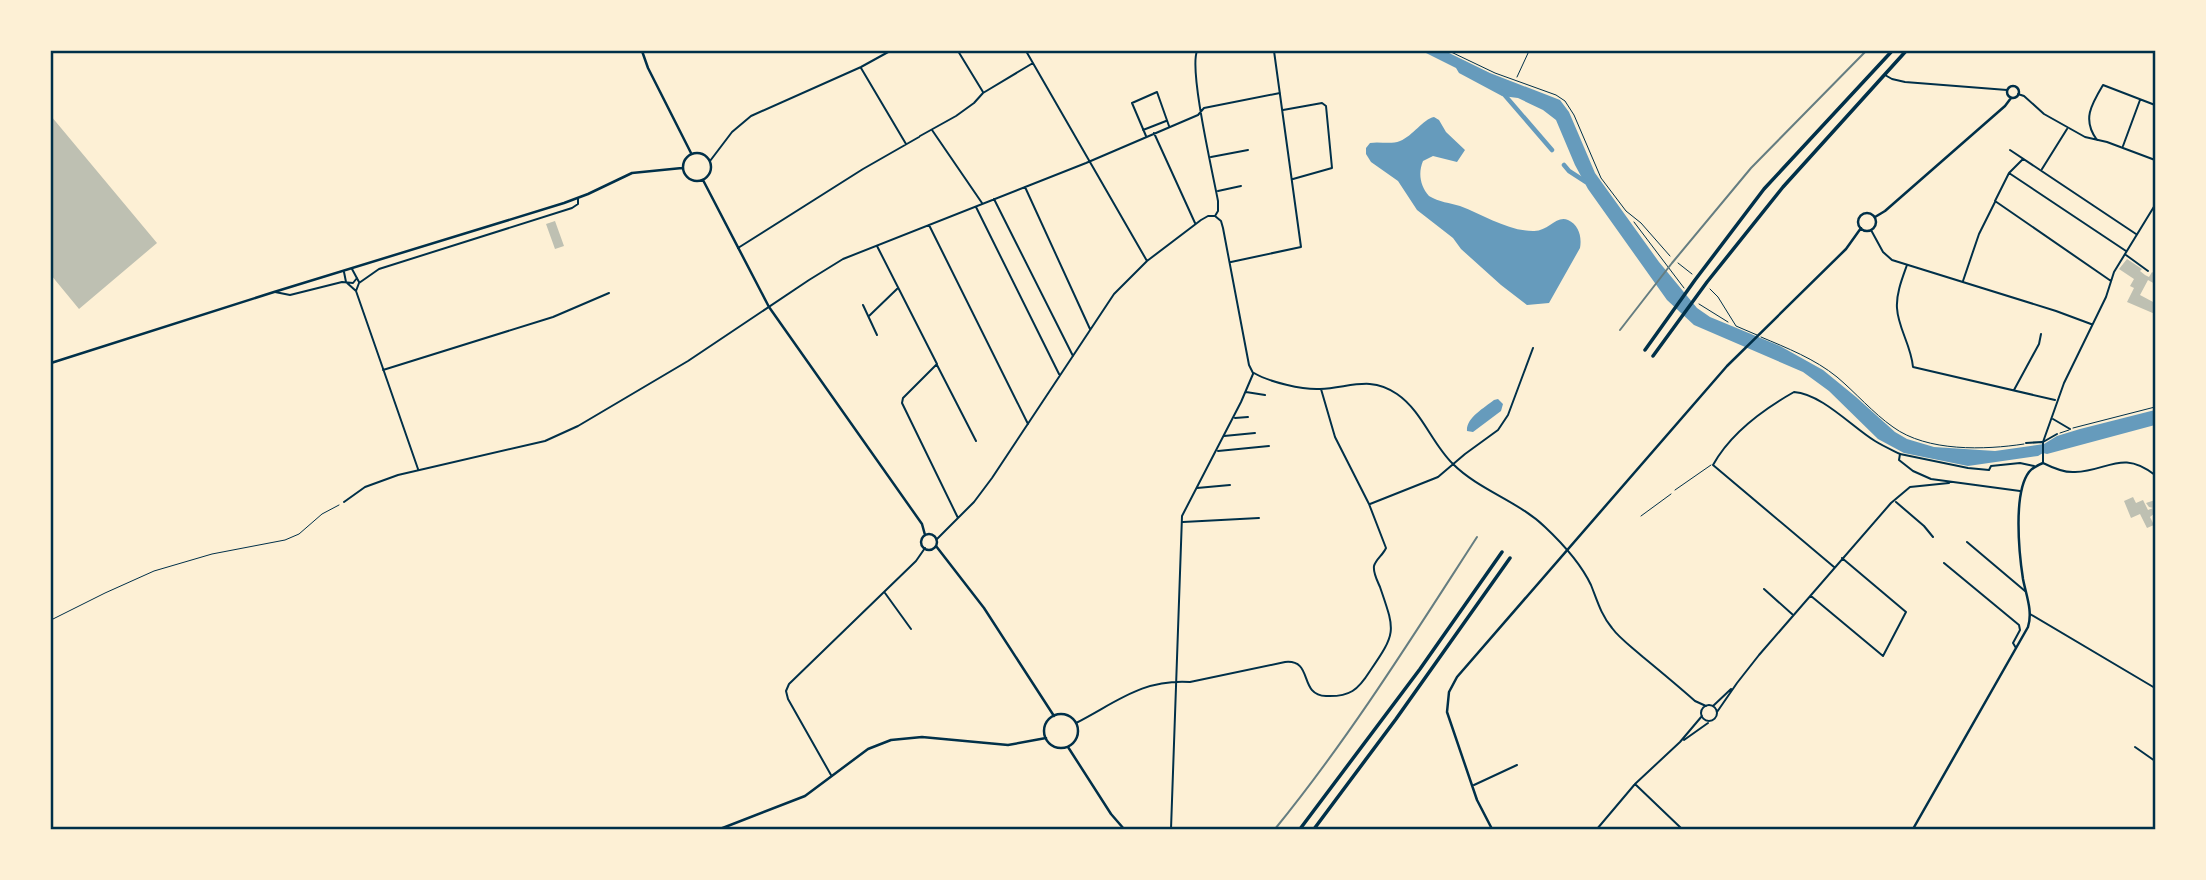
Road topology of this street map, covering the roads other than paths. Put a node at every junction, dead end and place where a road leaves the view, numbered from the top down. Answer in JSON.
{"nodes":[{"id":1,"x":642,"y":51,"type":"edge"},
{"id":2,"x":890,"y":51,"type":"edge"},
{"id":3,"x":958,"y":51,"type":"edge"},
{"id":4,"x":1026,"y":51,"type":"edge"},
{"id":5,"x":1197,"y":51,"type":"edge"},
{"id":6,"x":1274,"y":51,"type":"edge"},
{"id":7,"x":1449,"y":51,"type":"edge"},
{"id":8,"x":1892,"y":51,"type":"edge"},
{"id":9,"x":1906,"y":51,"type":"edge"},
{"id":10,"x":1033,"y":63,"type":"junction"},
{"id":11,"x":861,"y":67,"type":"junction"},
{"id":12,"x":1885,"y":75,"type":"dead end"},
{"id":13,"x":2007,"y":90,"type":"junction"},
{"id":14,"x":983,"y":93,"type":"junction"},
{"id":15,"x":1280,"y":93,"type":"junction"},
{"id":16,"x":2018,"y":94,"type":"junction"},
{"id":17,"x":2011,"y":98,"type":"junction"},
{"id":18,"x":2140,"y":100,"type":"junction"},
{"id":19,"x":2155,"y":106,"type":"edge"},
{"id":20,"x":1283,"y":110,"type":"junction"},
{"id":21,"x":1202,"y":111,"type":"junction"},
{"id":22,"x":1167,"y":120,"type":"junction"},
{"id":23,"x":1169,"y":127,"type":"junction"},
{"id":24,"x":2067,"y":128,"type":"junction"},
{"id":25,"x":932,"y":129,"type":"junction"},
{"id":26,"x":1143,"y":130,"type":"junction"},
{"id":27,"x":1154,"y":133,"type":"junction"},
{"id":28,"x":1146,"y":137,"type":"junction"},
{"id":29,"x":2097,"y":139,"type":"junction"},
{"id":30,"x":907,"y":145,"type":"junction"},
{"id":31,"x":2123,"y":147,"type":"junction"},
{"id":32,"x":1248,"y":150,"type":"dead end"},
{"id":33,"x":2010,"y":150,"type":"dead end"},
{"id":34,"x":691,"y":153,"type":"junction"},
{"id":35,"x":1210,"y":158,"type":"junction"},
{"id":36,"x":2023,"y":159,"type":"junction"},
{"id":37,"x":2155,"y":160,"type":"edge"},
{"id":38,"x":710,"y":161,"type":"junction"},
{"id":39,"x":1090,"y":161,"type":"junction"},
{"id":40,"x":682,"y":168,"type":"junction"},
{"id":41,"x":2041,"y":170,"type":"junction"},
{"id":42,"x":2009,"y":173,"type":"junction"},
{"id":43,"x":1292,"y":179,"type":"junction"},
{"id":44,"x":703,"y":180,"type":"junction"},
{"id":45,"x":1025,"y":186,"type":"junction"},
{"id":46,"x":1241,"y":186,"type":"dead end"},
{"id":47,"x":1217,"y":191,"type":"junction"},
{"id":48,"x":994,"y":198,"type":"junction"},
{"id":49,"x":578,"y":199,"type":"junction"},
{"id":50,"x":1995,"y":201,"type":"junction"},
{"id":51,"x":982,"y":203,"type":"junction"},
{"id":52,"x":976,"y":205,"type":"junction"},
{"id":53,"x":2155,"y":205,"type":"edge"},
{"id":54,"x":1215,"y":216,"type":"junction"},
{"id":55,"x":1875,"y":217,"type":"junction"},
{"id":56,"x":928,"y":224,"type":"junction"},
{"id":57,"x":1195,"y":224,"type":"junction"},
{"id":58,"x":1861,"y":228,"type":"junction"},
{"id":59,"x":1871,"y":230,"type":"junction"},
{"id":60,"x":2137,"y":234,"type":"junction"},
{"id":61,"x":877,"y":245,"type":"junction"},
{"id":62,"x":738,"y":248,"type":"junction"},
{"id":63,"x":2126,"y":253,"type":"junction"},
{"id":64,"x":1670,"y":256,"type":"dead end"},
{"id":65,"x":1147,"y":261,"type":"junction"},
{"id":66,"x":1230,"y":262,"type":"junction"},
{"id":67,"x":1678,"y":263,"type":"dead end"},
{"id":68,"x":1907,"y":265,"type":"junction"},
{"id":69,"x":352,"y":269,"type":"junction"},
{"id":70,"x":344,"y":271,"type":"junction"},
{"id":71,"x":2148,"y":271,"type":"dead end"},
{"id":72,"x":1692,"y":274,"type":"dead end"},
{"id":73,"x":357,"y":278,"type":"junction"},
{"id":74,"x":2112,"y":281,"type":"junction"},
{"id":75,"x":346,"y":282,"type":"junction"},
{"id":76,"x":1962,"y":282,"type":"junction"},
{"id":77,"x":359,"y":283,"type":"junction"},
{"id":78,"x":898,"y":287,"type":"junction"},
{"id":79,"x":1710,"y":289,"type":"dead end"},
{"id":80,"x":356,"y":291,"type":"junction"},
{"id":81,"x":274,"y":292,"type":"junction"},
{"id":82,"x":609,"y":293,"type":"dead end"},
{"id":83,"x":863,"y":305,"type":"dead end"},
{"id":84,"x":769,"y":307,"type":"junction"},
{"id":85,"x":869,"y":316,"type":"junction"},
{"id":86,"x":2092,"y":325,"type":"junction"},
{"id":87,"x":1090,"y":330,"type":"junction"},
{"id":88,"x":2041,"y":334,"type":"dead end"},
{"id":89,"x":877,"y":335,"type":"dead end"},
{"id":90,"x":1533,"y":348,"type":"dead end"},
{"id":91,"x":1645,"y":350,"type":"dead end"},
{"id":92,"x":1073,"y":356,"type":"junction"},
{"id":93,"x":1653,"y":356,"type":"dead end"},
{"id":94,"x":51,"y":363,"type":"edge"},
{"id":95,"x":937,"y":364,"type":"junction"},
{"id":96,"x":383,"y":370,"type":"junction"},
{"id":97,"x":1254,"y":373,"type":"junction"},
{"id":98,"x":1060,"y":375,"type":"junction"},
{"id":99,"x":1321,"y":389,"type":"junction"},
{"id":100,"x":2013,"y":391,"type":"junction"},
{"id":101,"x":1246,"y":392,"type":"junction"},
{"id":102,"x":1265,"y":395,"type":"dead end"},
{"id":103,"x":2056,"y":401,"type":"junction"},
{"id":104,"x":2155,"y":407,"type":"edge"},
{"id":105,"x":1248,"y":417,"type":"dead end"},
{"id":106,"x":1233,"y":418,"type":"junction"},
{"id":107,"x":2051,"y":418,"type":"junction"},
{"id":108,"x":1028,"y":424,"type":"junction"},
{"id":109,"x":2070,"y":429,"type":"junction"},
{"id":110,"x":1255,"y":433,"type":"dead end"},
{"id":111,"x":2057,"y":434,"type":"joint"},
{"id":112,"x":1223,"y":436,"type":"junction"},
{"id":113,"x":976,"y":441,"type":"dead end"},
{"id":114,"x":2026,"y":443,"type":"joint"},
{"id":115,"x":2043,"y":443,"type":"junction"},
{"id":116,"x":1269,"y":446,"type":"dead end"},
{"id":117,"x":1216,"y":451,"type":"junction"},
{"id":118,"x":1900,"y":454,"type":"junction"},
{"id":119,"x":2043,"y":463,"type":"junction"},
{"id":120,"x":1713,"y":465,"type":"junction"},
{"id":121,"x":2035,"y":467,"type":"junction"},
{"id":122,"x":418,"y":470,"type":"junction"},
{"id":123,"x":2155,"y":475,"type":"edge"},
{"id":124,"x":1953,"y":483,"type":"junction"},
{"id":125,"x":1230,"y":485,"type":"dead end"},
{"id":126,"x":1197,"y":488,"type":"junction"},
{"id":127,"x":1675,"y":490,"type":"road end"},
{"id":128,"x":2022,"y":491,"type":"junction"},
{"id":129,"x":1895,"y":501,"type":"junction"},
{"id":130,"x":344,"y":502,"type":"road end"},
{"id":131,"x":1369,"y":505,"type":"junction"},
{"id":132,"x":958,"y":518,"type":"junction"},
{"id":133,"x":1259,"y":518,"type":"dead end"},
{"id":134,"x":1181,"y":522,"type":"junction"},
{"id":135,"x":925,"y":535,"type":"junction"},
{"id":136,"x":1933,"y":537,"type":"dead end"},
{"id":137,"x":937,"y":539,"type":"junction"},
{"id":138,"x":1967,"y":542,"type":"dead end"},
{"id":139,"x":936,"y":546,"type":"junction"},
{"id":140,"x":925,"y":548,"type":"junction"},
{"id":141,"x":1502,"y":552,"type":"dead end"},
{"id":142,"x":1510,"y":558,"type":"dead end"},
{"id":143,"x":1842,"y":558,"type":"junction"},
{"id":144,"x":1944,"y":563,"type":"dead end"},
{"id":145,"x":1834,"y":567,"type":"junction"},
{"id":146,"x":1764,"y":589,"type":"dead end"},
{"id":147,"x":2025,"y":591,"type":"junction"},
{"id":148,"x":884,"y":593,"type":"junction"},
{"id":149,"x":1810,"y":595,"type":"junction"},
{"id":150,"x":1793,"y":614,"type":"junction"},
{"id":151,"x":2031,"y":614,"type":"junction"},
{"id":152,"x":911,"y":629,"type":"dead end"},
{"id":153,"x":2017,"y":649,"type":"junction"},
{"id":154,"x":1176,"y":681,"type":"junction"},
{"id":155,"x":1737,"y":683,"type":"junction"},
{"id":156,"x":2155,"y":688,"type":"edge"},
{"id":157,"x":1695,"y":701,"type":"junction"},
{"id":158,"x":1706,"y":706,"type":"junction"},
{"id":159,"x":1713,"y":706,"type":"junction"},
{"id":160,"x":1702,"y":710,"type":"junction"},
{"id":161,"x":1717,"y":712,"type":"junction"},
{"id":162,"x":1055,"y":716,"type":"junction"},
{"id":163,"x":1702,"y":716,"type":"junction"},
{"id":164,"x":1710,"y":721,"type":"junction"},
{"id":165,"x":1076,"y":723,"type":"junction"},
{"id":166,"x":1046,"y":738,"type":"junction"},
{"id":167,"x":1680,"y":742,"type":"junction"},
{"id":168,"x":1068,"y":747,"type":"junction"},
{"id":169,"x":2135,"y":747,"type":"dead end"},
{"id":170,"x":2155,"y":761,"type":"edge"},
{"id":171,"x":1517,"y":765,"type":"dead end"},
{"id":172,"x":832,"y":776,"type":"junction"},
{"id":173,"x":1634,"y":785,"type":"junction"},
{"id":174,"x":1473,"y":786,"type":"junction"},
{"id":175,"x":720,"y":829,"type":"edge"},
{"id":176,"x":1124,"y":829,"type":"edge"},
{"id":177,"x":1171,"y":829,"type":"edge"},
{"id":178,"x":1300,"y":829,"type":"edge"},
{"id":179,"x":1314,"y":829,"type":"edge"},
{"id":180,"x":1492,"y":829,"type":"edge"},
{"id":181,"x":1597,"y":829,"type":"edge"},
{"id":182,"x":1682,"y":829,"type":"edge"},
{"id":183,"x":1913,"y":829,"type":"edge"}],
"edges":[{"from":1,"to":34,"type":"street"},
{"from":2,"to":11,"type":"street"},
{"from":3,"to":14,"type":"street"},
{"from":4,"to":10,"type":"street"},
{"from":5,"to":21,"type":"street"},
{"from":6,"to":15,"type":"street"},
{"from":7,"to":64,"type":"lane"},
{"from":8,"to":91,"type":"highway"},
{"from":9,"to":93,"type":"highway"},
{"from":10,"to":14,"type":"street"},
{"from":10,"to":39,"type":"street"},
{"from":11,"to":30,"type":"street"},
{"from":11,"to":38,"type":"street"},
{"from":12,"to":13,"type":"street"},
{"from":13,"to":16,"type":"street"},
{"from":13,"to":17,"type":"street"},
{"from":14,"to":25,"type":"street"},
{"from":15,"to":20,"type":"street"},
{"from":15,"to":21,"type":"street"},
{"from":16,"to":17,"type":"street"},
{"from":16,"to":24,"type":"street"},
{"from":17,"to":55,"type":"street"},
{"from":18,"to":19,"type":"street"},
{"from":18,"to":29,"type":"street"},
{"from":18,"to":31,"type":"street"},
{"from":20,"to":43,"type":"street"},
{"from":20,"to":43,"type":"street"},
{"from":21,"to":23,"type":"street"},
{"from":21,"to":35,"type":"street"},
{"from":22,"to":23,"type":"street"},
{"from":22,"to":26,"type":"street"},
{"from":22,"to":26,"type":"street"},
{"from":23,"to":27,"type":"street"},
{"from":24,"to":29,"type":"street"},
{"from":24,"to":41,"type":"street"},
{"from":25,"to":30,"type":"street"},
{"from":25,"to":51,"type":"street"},
{"from":26,"to":28,"type":"street"},
{"from":27,"to":28,"type":"street"},
{"from":27,"to":57,"type":"street"},
{"from":28,"to":39,"type":"street"},
{"from":29,"to":31,"type":"street"},
{"from":30,"to":62,"type":"street"},
{"from":31,"to":37,"type":"street"},
{"from":32,"to":35,"type":"street"},
{"from":33,"to":36,"type":"street"},
{"from":34,"to":38,"type":"street"},
{"from":34,"to":40,"type":"street"},
{"from":35,"to":47,"type":"street"},
{"from":36,"to":41,"type":"street"},
{"from":36,"to":42,"type":"street"},
{"from":38,"to":44,"type":"street"},
{"from":39,"to":45,"type":"street"},
{"from":39,"to":65,"type":"street"},
{"from":40,"to":44,"type":"street"},
{"from":40,"to":49,"type":"street"},
{"from":41,"to":60,"type":"street"},
{"from":42,"to":50,"type":"street"},
{"from":42,"to":63,"type":"street"},
{"from":43,"to":66,"type":"street"},
{"from":44,"to":62,"type":"street"},
{"from":45,"to":48,"type":"street"},
{"from":45,"to":87,"type":"street"},
{"from":46,"to":47,"type":"street"},
{"from":47,"to":54,"type":"street"},
{"from":48,"to":51,"type":"street"},
{"from":48,"to":92,"type":"street"},
{"from":49,"to":69,"type":"street"},
{"from":49,"to":77,"type":"street"},
{"from":50,"to":74,"type":"street"},
{"from":50,"to":76,"type":"street"},
{"from":51,"to":52,"type":"street"},
{"from":52,"to":56,"type":"street"},
{"from":52,"to":98,"type":"street"},
{"from":53,"to":60,"type":"street"},
{"from":54,"to":57,"type":"street"},
{"from":54,"to":66,"type":"street"},
{"from":55,"to":58,"type":"street"},
{"from":55,"to":59,"type":"street"},
{"from":56,"to":61,"type":"street"},
{"from":56,"to":108,"type":"street"},
{"from":57,"to":65,"type":"street"},
{"from":58,"to":59,"type":"street"},
{"from":58,"to":174,"type":"street"},
{"from":59,"to":68,"type":"street"},
{"from":60,"to":63,"type":"street"},
{"from":61,"to":78,"type":"street"},
{"from":61,"to":84,"type":"street"},
{"from":62,"to":84,"type":"street"},
{"from":63,"to":71,"type":"street"},
{"from":63,"to":74,"type":"street"},
{"from":65,"to":87,"type":"street"},
{"from":66,"to":97,"type":"street"},
{"from":67,"to":72,"type":"lane"},
{"from":68,"to":76,"type":"street"},
{"from":68,"to":100,"type":"street"},
{"from":69,"to":70,"type":"street"},
{"from":69,"to":73,"type":"street"},
{"from":70,"to":75,"type":"street"},
{"from":70,"to":81,"type":"street"},
{"from":73,"to":75,"type":"street"},
{"from":73,"to":77,"type":"street"},
{"from":74,"to":86,"type":"street"},
{"from":75,"to":80,"type":"street"},
{"from":75,"to":81,"type":"street"},
{"from":76,"to":86,"type":"street"},
{"from":77,"to":80,"type":"street"},
{"from":78,"to":85,"type":"street"},
{"from":78,"to":95,"type":"street"},
{"from":79,"to":114,"type":"lane"},
{"from":80,"to":96,"type":"street"},
{"from":81,"to":94,"type":"street"},
{"from":82,"to":96,"type":"street"},
{"from":83,"to":85,"type":"street"},
{"from":84,"to":122,"type":"street"},
{"from":84,"to":135,"type":"street"},
{"from":85,"to":89,"type":"street"},
{"from":86,"to":103,"type":"street"},
{"from":87,"to":92,"type":"street"},
{"from":88,"to":100,"type":"street"},
{"from":90,"to":131,"type":"street"},
{"from":92,"to":98,"type":"street"},
{"from":95,"to":113,"type":"street"},
{"from":95,"to":132,"type":"street"},
{"from":96,"to":122,"type":"street"},
{"from":97,"to":99,"type":"street"},
{"from":97,"to":101,"type":"street"},
{"from":98,"to":108,"type":"street"},
{"from":99,"to":131,"type":"street"},
{"from":99,"to":157,"type":"street"},
{"from":100,"to":103,"type":"street"},
{"from":101,"to":102,"type":"street"},
{"from":101,"to":106,"type":"street"},
{"from":103,"to":107,"type":"street"},
{"from":104,"to":109,"type":"lane"},
{"from":105,"to":106,"type":"street"},
{"from":106,"to":112,"type":"street"},
{"from":107,"to":109,"type":"street"},
{"from":107,"to":115,"type":"street"},
{"from":108,"to":132,"type":"street"},
{"from":109,"to":111,"type":"lane"},
{"from":110,"to":112,"type":"street"},
{"from":111,"to":115,"type":"street"},
{"from":112,"to":117,"type":"street"},
{"from":114,"to":115,"type":"street"},
{"from":115,"to":119,"type":"street"},
{"from":116,"to":117,"type":"street"},
{"from":117,"to":126,"type":"street"},
{"from":118,"to":120,"type":"street"},
{"from":118,"to":121,"type":"street"},
{"from":118,"to":124,"type":"street"},
{"from":119,"to":121,"type":"street"},
{"from":119,"to":123,"type":"street"},
{"from":120,"to":127,"type":"lane"},
{"from":120,"to":145,"type":"street"},
{"from":121,"to":128,"type":"street"},
{"from":122,"to":130,"type":"street"},
{"from":124,"to":128,"type":"street"},
{"from":124,"to":129,"type":"street"},
{"from":125,"to":126,"type":"street"},
{"from":126,"to":134,"type":"street"},
{"from":128,"to":147,"type":"street"},
{"from":129,"to":136,"type":"street"},
{"from":129,"to":143,"type":"street"},
{"from":131,"to":154,"type":"street"},
{"from":132,"to":137,"type":"street"},
{"from":133,"to":134,"type":"street"},
{"from":134,"to":154,"type":"street"},
{"from":135,"to":137,"type":"street"},
{"from":135,"to":140,"type":"street"},
{"from":137,"to":139,"type":"street"},
{"from":138,"to":147,"type":"street"},
{"from":139,"to":140,"type":"street"},
{"from":139,"to":162,"type":"street"},
{"from":140,"to":148,"type":"street"},
{"from":141,"to":178,"type":"highway"},
{"from":142,"to":179,"type":"highway"},
{"from":143,"to":145,"type":"street"},
{"from":143,"to":149,"type":"street"},
{"from":144,"to":153,"type":"street"},
{"from":145,"to":149,"type":"street"},
{"from":146,"to":150,"type":"street"},
{"from":147,"to":151,"type":"street"},
{"from":148,"to":152,"type":"street"},
{"from":148,"to":172,"type":"street"},
{"from":149,"to":150,"type":"street"},
{"from":150,"to":155,"type":"street"},
{"from":151,"to":153,"type":"street"},
{"from":151,"to":156,"type":"street"},
{"from":153,"to":183,"type":"street"},
{"from":154,"to":165,"type":"street"},
{"from":154,"to":177,"type":"street"},
{"from":155,"to":159,"type":"street"},
{"from":155,"to":161,"type":"street"},
{"from":157,"to":158,"type":"street"},
{"from":157,"to":160,"type":"street"},
{"from":158,"to":159,"type":"street"},
{"from":158,"to":160,"type":"street"},
{"from":159,"to":161,"type":"street"},
{"from":160,"to":163,"type":"street"},
{"from":161,"to":164,"type":"street"},
{"from":162,"to":165,"type":"street"},
{"from":162,"to":166,"type":"street"},
{"from":163,"to":164,"type":"street"},
{"from":163,"to":167,"type":"street"},
{"from":164,"to":167,"type":"street"},
{"from":165,"to":168,"type":"street"},
{"from":166,"to":168,"type":"street"},
{"from":166,"to":172,"type":"street"},
{"from":167,"to":173,"type":"street"},
{"from":168,"to":176,"type":"street"},
{"from":169,"to":170,"type":"street"},
{"from":171,"to":174,"type":"street"},
{"from":172,"to":175,"type":"street"},
{"from":173,"to":181,"type":"street"},
{"from":173,"to":182,"type":"street"},
{"from":174,"to":180,"type":"street"}]}
